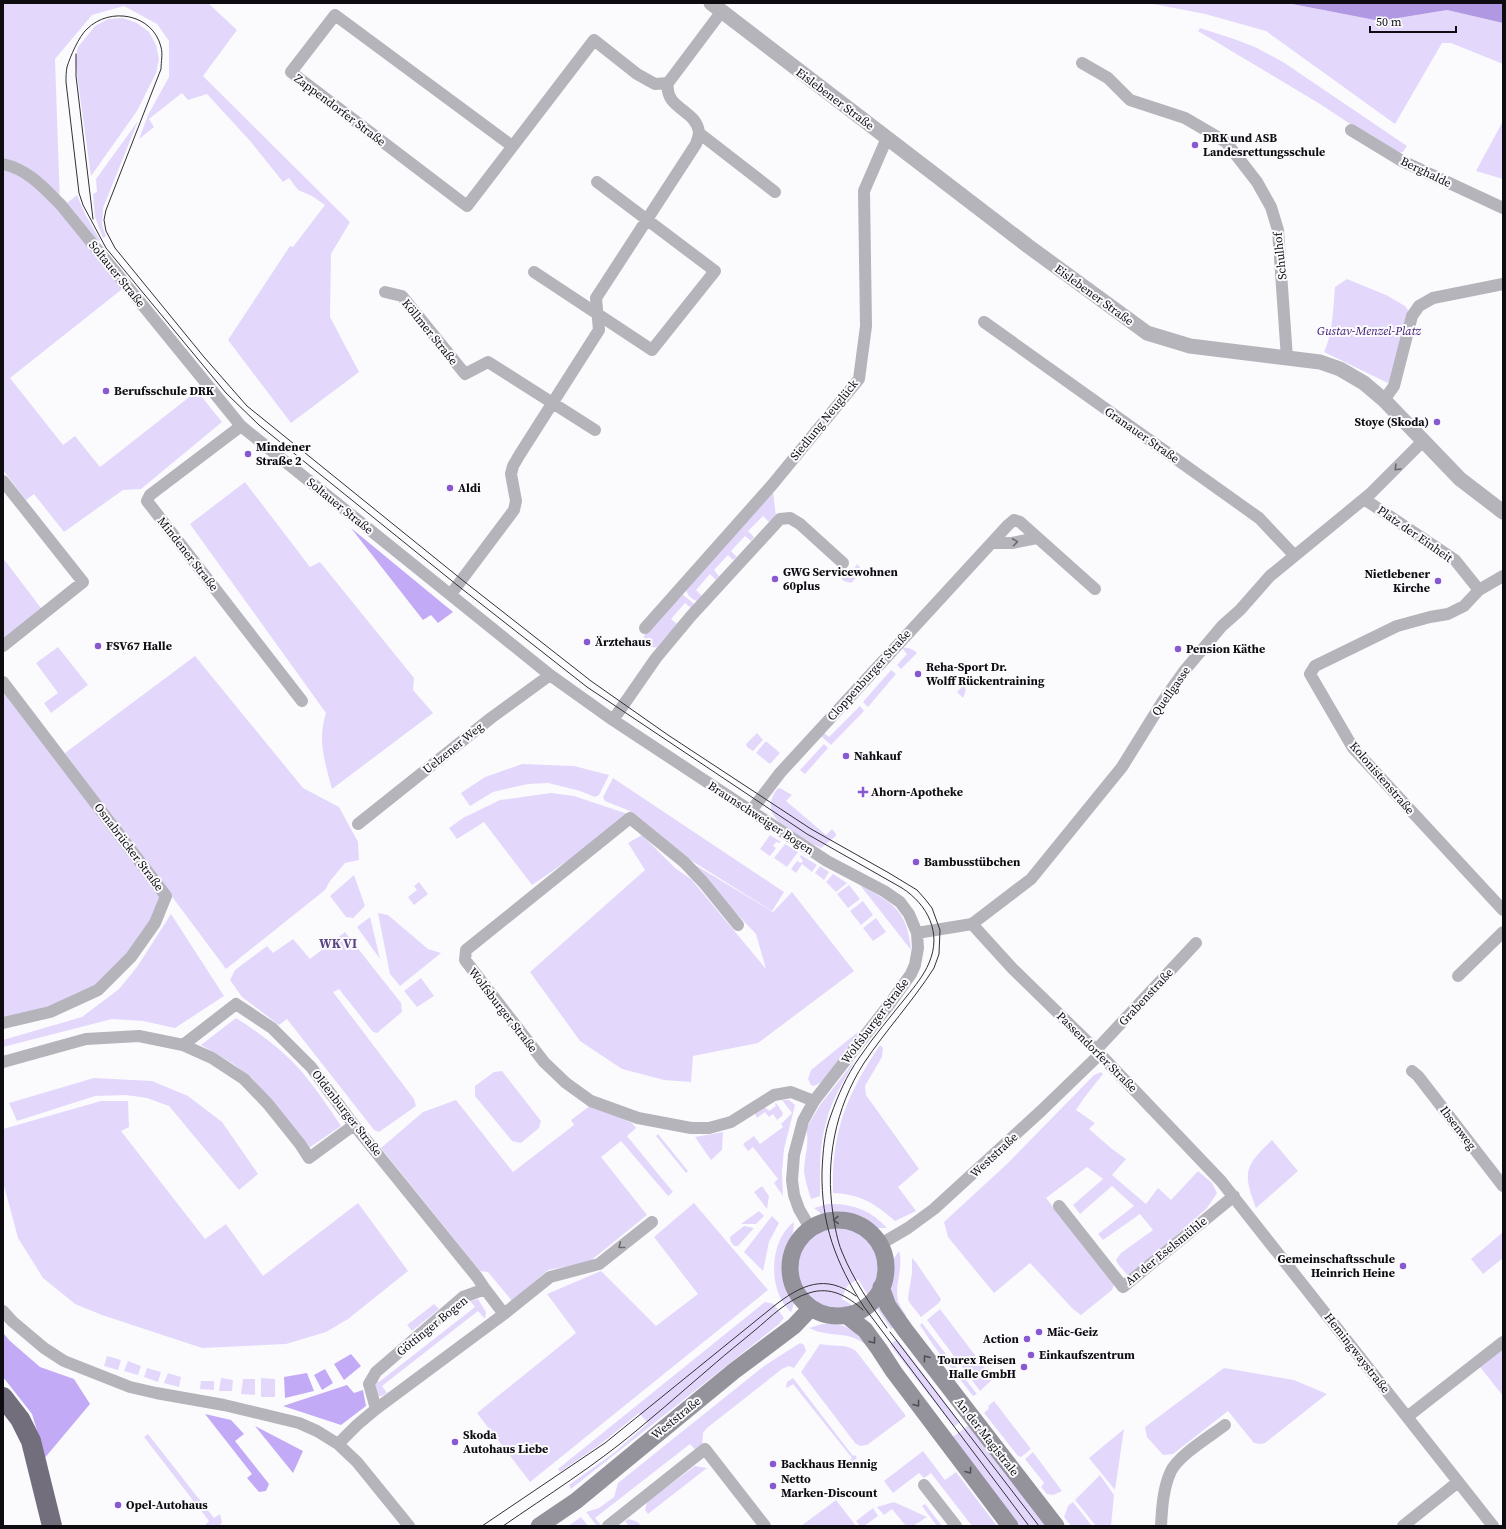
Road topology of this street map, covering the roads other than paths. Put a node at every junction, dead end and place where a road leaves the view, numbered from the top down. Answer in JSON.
{"nodes":[{"id":1,"x":717,"y":7,"type":"edge"},
{"id":2,"x":1082,"y":63,"type":"dead end"},
{"id":3,"x":668,"y":83,"type":"junction"},
{"id":4,"x":1351,"y":130,"type":"dead end"},
{"id":5,"x":699,"y":133,"type":"junction"},
{"id":6,"x":887,"y":138,"type":"junction"},
{"id":7,"x":512,"y":146,"type":"junction"},
{"id":8,"x":3,"y":164,"type":"edge"},
{"id":9,"x":597,"y":182,"type":"dead end"},
{"id":10,"x":775,"y":192,"type":"dead end"},
{"id":11,"x":1503,"y":208,"type":"edge"},
{"id":12,"x":647,"y":219,"type":"junction"},
{"id":13,"x":534,"y":272,"type":"dead end"},
{"id":14,"x":1503,"y":284,"type":"edge"},
{"id":15,"x":385,"y":292,"type":"dead end"},
{"id":16,"x":597,"y":314,"type":"junction"},
{"id":17,"x":984,"y":322,"type":"dead end"},
{"id":18,"x":1287,"y":358,"type":"junction"},
{"id":19,"x":1384,"y":400,"type":"junction"},
{"id":20,"x":553,"y":404,"type":"junction"},
{"id":21,"x":240,"y":426,"type":"junction"},
{"id":22,"x":595,"y":430,"type":"dead end"},
{"id":23,"x":1423,"y":441,"type":"junction"},
{"id":24,"x":3,"y":481,"type":"edge"},
{"id":25,"x":1367,"y":496,"type":"junction"},
{"id":26,"x":1503,"y":512,"type":"edge"},
{"id":27,"x":1037,"y":538,"type":"junction"},
{"id":28,"x":992,"y":543,"type":"junction"},
{"id":29,"x":1294,"y":556,"type":"junction"},
{"id":30,"x":844,"y":563,"type":"dead end"},
{"id":31,"x":1503,"y":576,"type":"edge"},
{"id":32,"x":1095,"y":589,"type":"dead end"},
{"id":33,"x":1479,"y":590,"type":"junction"},
{"id":34,"x":451,"y":594,"type":"junction"},
{"id":35,"x":645,"y":628,"type":"dead end"},
{"id":36,"x":3,"y":646,"type":"edge"},
{"id":37,"x":550,"y":675,"type":"junction"},
{"id":38,"x":3,"y":682,"type":"edge"},
{"id":39,"x":302,"y":701,"type":"dead end"},
{"id":40,"x":613,"y":720,"type":"junction"},
{"id":41,"x":750,"y":812,"type":"junction"},
{"id":42,"x":358,"y":824,"type":"dead end"},
{"id":43,"x":1503,"y":910,"type":"edge"},
{"id":44,"x":972,"y":924,"type":"junction"},
{"id":45,"x":738,"y":925,"type":"dead end"},
{"id":46,"x":1503,"y":932,"type":"edge"},
{"id":47,"x":916,"y":933,"type":"junction"},
{"id":48,"x":1196,"y":943,"type":"dead end"},
{"id":49,"x":1458,"y":976,"type":"dead end"},
{"id":50,"x":3,"y":1023,"type":"edge"},
{"id":51,"x":183,"y":1045,"type":"junction"},
{"id":52,"x":1098,"y":1052,"type":"junction"},
{"id":53,"x":3,"y":1062,"type":"edge"},
{"id":54,"x":1412,"y":1071,"type":"dead end"},
{"id":55,"x":814,"y":1101,"type":"junction"},
{"id":56,"x":354,"y":1125,"type":"junction"},
{"id":57,"x":1221,"y":1181,"type":"joint"},
{"id":58,"x":1503,"y":1186,"type":"edge"},
{"id":59,"x":1234,"y":1196,"type":"junction"},
{"id":60,"x":1058,"y":1206,"type":"dead end"},
{"id":61,"x":652,"y":1222,"type":"dead end"},
{"id":62,"x":810,"y":1228,"type":"junction"},
{"id":63,"x":880,"y":1245,"type":"junction"},
{"id":64,"x":881,"y":1287,"type":"junction"},
{"id":65,"x":485,"y":1289,"type":"junction"},
{"id":66,"x":811,"y":1308,"type":"junction"},
{"id":67,"x":3,"y":1311,"type":"edge"},
{"id":68,"x":504,"y":1314,"type":"junction"},
{"id":69,"x":846,"y":1315,"type":"junction"},
{"id":70,"x":1503,"y":1342,"type":"edge"},
{"id":71,"x":3,"y":1397,"type":"edge"},
{"id":72,"x":376,"y":1409,"type":"junction"},
{"id":73,"x":1408,"y":1417,"type":"junction"},
{"id":74,"x":1224,"y":1425,"type":"dead end"},
{"id":75,"x":338,"y":1444,"type":"junction"},
{"id":76,"x":1458,"y":1482,"type":"junction"},
{"id":77,"x":924,"y":1484,"type":"dead end"},
{"id":78,"x":406,"y":1524,"type":"edge"},
{"id":79,"x":1407,"y":1525,"type":"edge"},
{"id":80,"x":52,"y":1526,"type":"edge"},
{"id":81,"x":539,"y":1526,"type":"edge"},
{"id":82,"x":608,"y":1526,"type":"edge"},
{"id":83,"x":765,"y":1526,"type":"edge"},
{"id":84,"x":956,"y":1526,"type":"edge"},
{"id":85,"x":1010,"y":1526,"type":"edge"},
{"id":86,"x":1056,"y":1526,"type":"edge"},
{"id":87,"x":1161,"y":1526,"type":"edge"},
{"id":88,"x":1493,"y":1526,"type":"edge"}],
"edges":[{"from":1,"to":3,"type":"street"},
{"from":1,"to":6,"type":"street","name":"Eislebener Straße"},
{"from":2,"to":18,"type":"street","name":"Schulhof"},
{"from":3,"to":5,"type":"street"},
{"from":3,"to":7,"type":"street","name":"Zappendorfer Straße"},
{"from":4,"to":11,"type":"street","name":"Berghalde"},
{"from":5,"to":10,"type":"street"},
{"from":5,"to":12,"type":"street"},
{"from":6,"to":18,"type":"street","name":"Eislebener Straße"},
{"from":6,"to":35,"type":"street","name":"Siedlung Neuglück"},
{"from":7,"to":7,"type":"street","name":"Zappendorfer Straße"},
{"from":8,"to":21,"type":"street","name":"Soltauer Straße"},
{"from":9,"to":12,"type":"street"},
{"from":12,"to":16,"type":"street"},
{"from":12,"to":16,"type":"street"},
{"from":13,"to":16,"type":"street"},
{"from":14,"to":19,"type":"street"},
{"from":15,"to":20,"type":"street","name":"Köllmer Straße"},
{"from":16,"to":20,"type":"street"},
{"from":17,"to":29,"type":"street","name":"Granauer Straße"},
{"from":18,"to":19,"type":"street","name":"Eislebener Straße"},
{"from":19,"to":23,"type":"street","name":"Eislebener Straße"},
{"from":20,"to":22,"type":"street"},
{"from":20,"to":34,"type":"street"},
{"from":21,"to":34,"type":"street","name":"Soltauer Straße"},
{"from":21,"to":39,"type":"street","name":"Mindener Straße"},
{"from":23,"to":25,"type":"street","name":"Quellgasse","one_way":true},
{"from":23,"to":26,"type":"street","name":"Eislebener Straße"},
{"from":24,"to":36,"type":"street"},
{"from":25,"to":29,"type":"street","name":"Quellgasse"},
{"from":25,"to":33,"type":"street","name":"Platz der Einheit"},
{"from":28,"to":27,"type":"street","one_way":true},
{"from":27,"to":28,"type":"street","name":"Cloppenburger Straße"},
{"from":27,"to":32,"type":"street","name":"Cloppenburger Straße"},
{"from":28,"to":41,"type":"street","name":"Cloppenburger Straße"},
{"from":29,"to":44,"type":"street","name":"Quellgasse"},
{"from":30,"to":40,"type":"street"},
{"from":31,"to":33,"type":"street"},
{"from":33,"to":43,"type":"street","name":"Kolonistenstraße"},
{"from":34,"to":37,"type":"street","name":"Soltauer Straße"},
{"from":37,"to":40,"type":"street","name":"Braunschweiger Bogen"},
{"from":37,"to":42,"type":"street","name":"Uelzener Weg"},
{"from":38,"to":50,"type":"street","name":"Osnabrücker Straße"},
{"from":40,"to":41,"type":"street","name":"Braunschweiger Bogen"},
{"from":41,"to":47,"type":"street","name":"Braunschweiger Bogen"},
{"from":44,"to":47,"type":"street"},
{"from":44,"to":52,"type":"street","name":"Passendorfer Straße"},
{"from":45,"to":55,"type":"street","name":"Wolfsburger Straße"},
{"from":46,"to":49,"type":"street"},
{"from":47,"to":55,"type":"street","name":"Wolfsburger Straße"},
{"from":48,"to":52,"type":"street","name":"Grabenstraße"},
{"from":51,"to":53,"type":"street"},
{"from":51,"to":56,"type":"street"},
{"from":51,"to":56,"type":"street","name":"Oldenburger Straße"},
{"from":52,"to":57,"type":"street","name":"Passendorfer Straße"},
{"from":52,"to":63,"type":"street","name":"Weststraße"},
{"from":54,"to":58,"type":"street","name":"Ibsenweg"},
{"from":55,"to":62,"type":"street","name":"Wolfsburger Straße"},
{"from":56,"to":65,"type":"street","name":"Oldenburger Straße"},
{"from":57,"to":59,"type":"street","name":"Hemingwaystraße"},
{"from":59,"to":60,"type":"street","name":"An der Eselsmühle"},
{"from":59,"to":73,"type":"street","name":"Hemingwaystraße"},
{"from":61,"to":68,"type":"street","one_way":true},
{"from":63,"to":62,"type":"main road","one_way":true},
{"from":62,"to":66,"type":"main road"},
{"from":63,"to":64,"type":"main road"},
{"from":64,"to":69,"type":"main road"},
{"from":86,"to":64,"type":"main road","name":"An der Magistrale","one_way":true},
{"from":65,"to":68,"type":"street"},
{"from":65,"to":72,"type":"street","name":"Göttinger Bogen"},
{"from":66,"to":69,"type":"main road"},
{"from":66,"to":81,"type":"main road","name":"Weststraße"},
{"from":67,"to":75,"type":"street"},
{"from":68,"to":72,"type":"street"},
{"from":69,"to":85,"type":"main road","one_way":true},
{"from":70,"to":73,"type":"street"},
{"from":71,"to":80,"type":"highway"},
{"from":72,"to":75,"type":"street"},
{"from":73,"to":76,"type":"street","name":"Hemingwaystraße"},
{"from":74,"to":87,"type":"street"},
{"from":75,"to":78,"type":"street"},
{"from":76,"to":79,"type":"street"},
{"from":76,"to":88,"type":"street","name":"Hemingwaystraße"},
{"from":77,"to":84,"type":"street"},
{"from":82,"to":83,"type":"street"}]}
